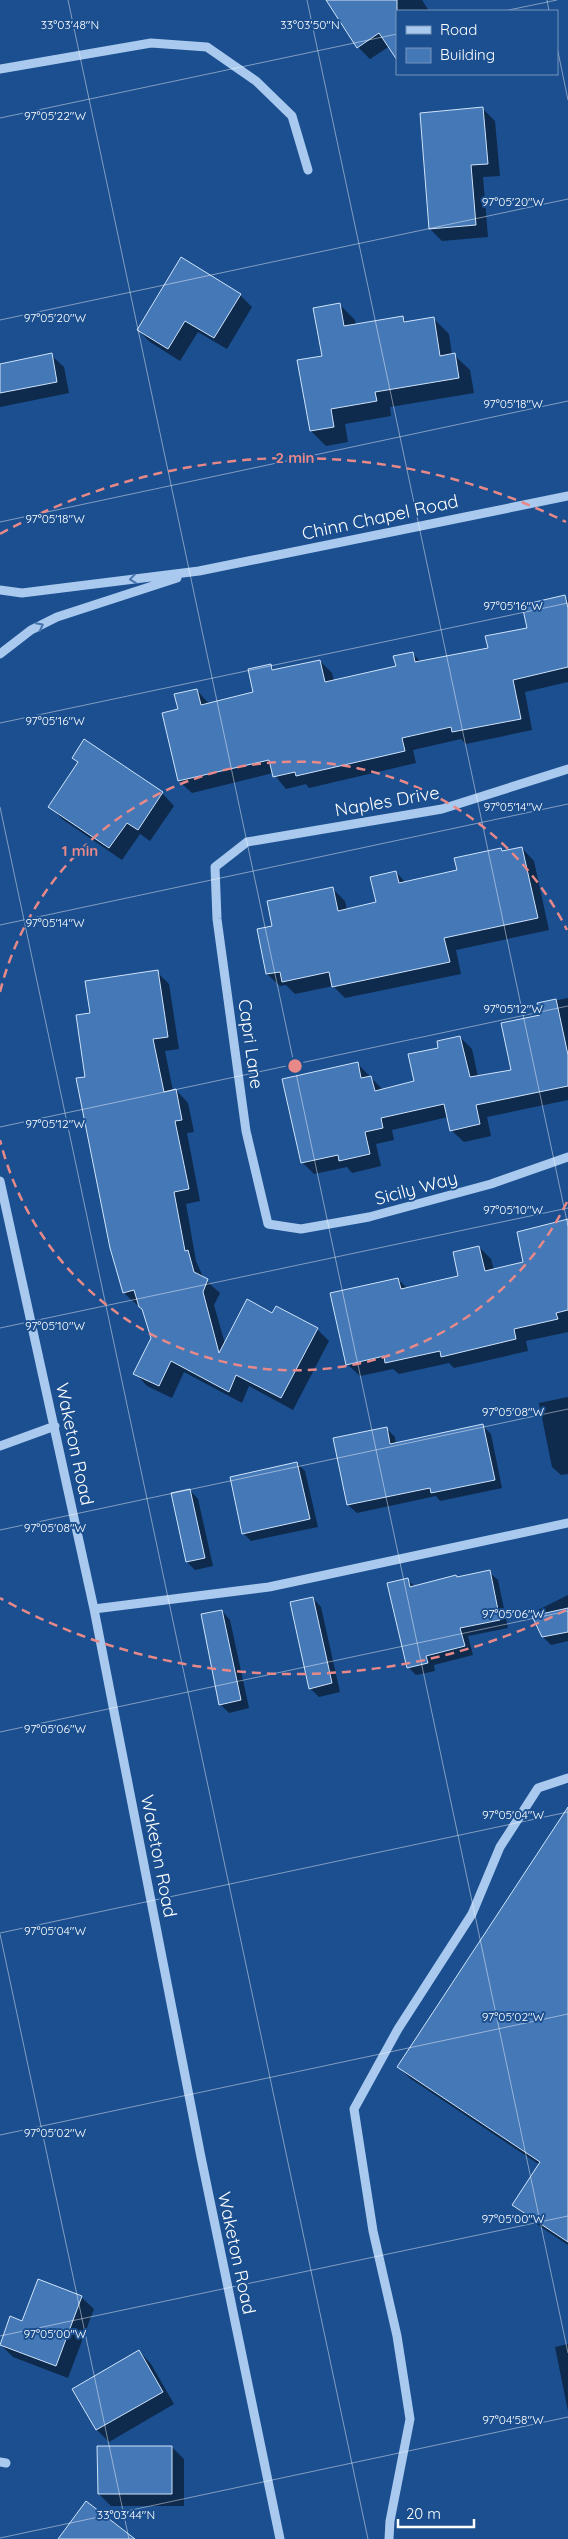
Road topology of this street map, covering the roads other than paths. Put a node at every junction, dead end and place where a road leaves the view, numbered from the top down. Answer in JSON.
{"nodes":[{"id":1,"x":0,"y":68,"type":"edge"},
{"id":2,"x":308,"y":170,"type":"dead end"},
{"id":3,"x":568,"y":496,"type":"edge"},
{"id":4,"x":199,"y":571,"type":"junction"},
{"id":5,"x":0,"y":590,"type":"edge"},
{"id":6,"x":0,"y":654,"type":"edge"},
{"id":7,"x":568,"y":769,"type":"edge"},
{"id":8,"x":215,"y":867,"type":"joint"},
{"id":9,"x":568,"y":1157,"type":"edge"},
{"id":10,"x":0,"y":1180,"type":"edge"},
{"id":11,"x":268,"y":1224,"type":"joint"},
{"id":12,"x":55,"y":1426,"type":"junction"},
{"id":13,"x":0,"y":1446,"type":"edge"},
{"id":14,"x":568,"y":1522,"type":"edge"},
{"id":15,"x":94,"y":1610,"type":"junction"},
{"id":16,"x":568,"y":1778,"type":"edge"},
{"id":17,"x":280,"y":2539,"type":"edge"},
{"id":18,"x":389,"y":2539,"type":"edge"}],
"edges":[{"from":1,"to":2,"type":"street"},
{"from":3,"to":4,"type":"street","name":"Chinn Chapel Road"},
{"from":4,"to":5,"type":"street","name":"Chinn Chapel Road","one_way":true},
{"from":6,"to":4,"type":"street","name":"Chinn Chapel Road","one_way":true},
{"from":7,"to":8,"type":"street","name":"Naples Drive"},
{"from":8,"to":11,"type":"street","name":"Capri Lane"},
{"from":9,"to":11,"type":"street","name":"Sicily Way"},
{"from":10,"to":12,"type":"street","name":"Waketon Road"},
{"from":12,"to":13,"type":"street"},
{"from":12,"to":15,"type":"street","name":"Waketon Road"},
{"from":14,"to":15,"type":"street"},
{"from":15,"to":17,"type":"street","name":"Waketon Road"},
{"from":16,"to":18,"type":"street"}]}
